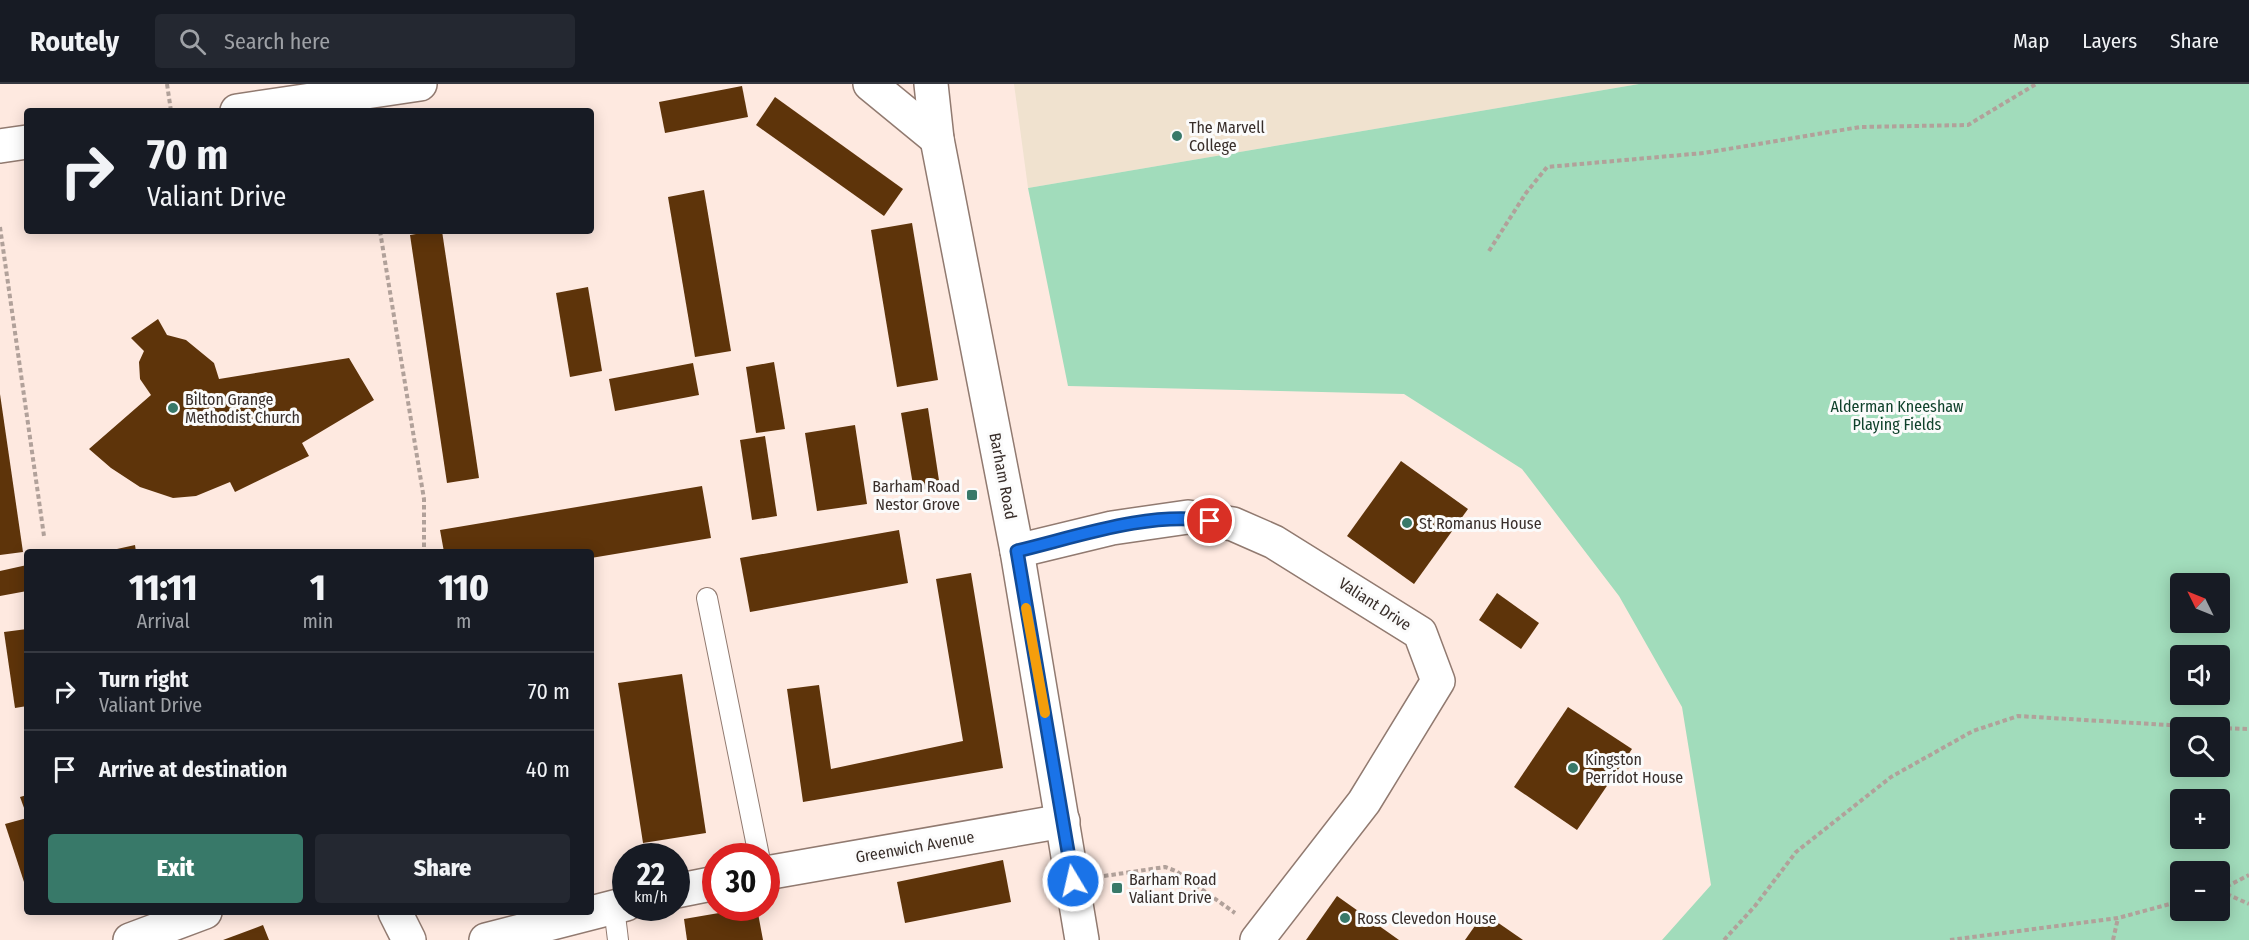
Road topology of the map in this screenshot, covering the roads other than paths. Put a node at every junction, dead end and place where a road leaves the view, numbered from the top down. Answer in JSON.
{"nodes":[{"id":1,"x":420,"y":84,"type":"edge"},
{"id":2,"x":870,"y":84,"type":"edge"},
{"id":3,"x":931,"y":84,"type":"edge"},
{"id":4,"x":257,"y":108,"type":"edge"},
{"id":5,"x":937,"y":139,"type":"junction"},
{"id":6,"x":24,"y":142,"type":"edge"},
{"id":7,"x":0,"y":146,"type":"edge"},
{"id":8,"x":1017,"y":551,"type":"junction"},
{"id":9,"x":707,"y":598,"type":"dead end"},
{"id":10,"x":1063,"y":821,"type":"junction"},
{"id":11,"x":756,"y":843,"type":"edge"},
{"id":12,"x":780,"y":871,"type":"edge"},
{"id":13,"x":612,"y":907,"type":"edge"},
{"id":14,"x":594,"y":912,"type":"edge"},
{"id":15,"x":200,"y":915,"type":"edge"},
{"id":16,"x":396,"y":915,"type":"edge"},
{"id":17,"x":582,"y":915,"type":"edge"},
{"id":18,"x":619,"y":921,"type":"edge"},
{"id":19,"x":164,"y":935,"type":"edge"},
{"id":20,"x":1259,"y":937,"type":"edge"},
{"id":21,"x":130,"y":940,"type":"edge"},
{"id":22,"x":409,"y":940,"type":"edge"},
{"id":23,"x":486,"y":940,"type":"edge"},
{"id":24,"x":618,"y":940,"type":"edge"},
{"id":25,"x":1082,"y":940,"type":"edge"}],
"edges":[{"from":1,"to":4,"type":"street"},
{"from":2,"to":5,"type":"street"},
{"from":3,"to":5,"type":"street","name":"Barham Road"},
{"from":5,"to":8,"type":"street","name":"Barham Road"},
{"from":6,"to":7,"type":"street"},
{"from":8,"to":10,"type":"street","name":"Barham Road"},
{"from":8,"to":20,"type":"street","name":"Valiant Drive"},
{"from":9,"to":11,"type":"lane"},
{"from":10,"to":12,"type":"street","name":"Greenwich Avenue"},
{"from":10,"to":25,"type":"street","name":"Barham Road"},
{"from":13,"to":14,"type":"street"},
{"from":15,"to":19,"type":"street"},
{"from":16,"to":22,"type":"street"},
{"from":17,"to":23,"type":"street"},
{"from":18,"to":24,"type":"lane"},
{"from":19,"to":21,"type":"street"}]}
